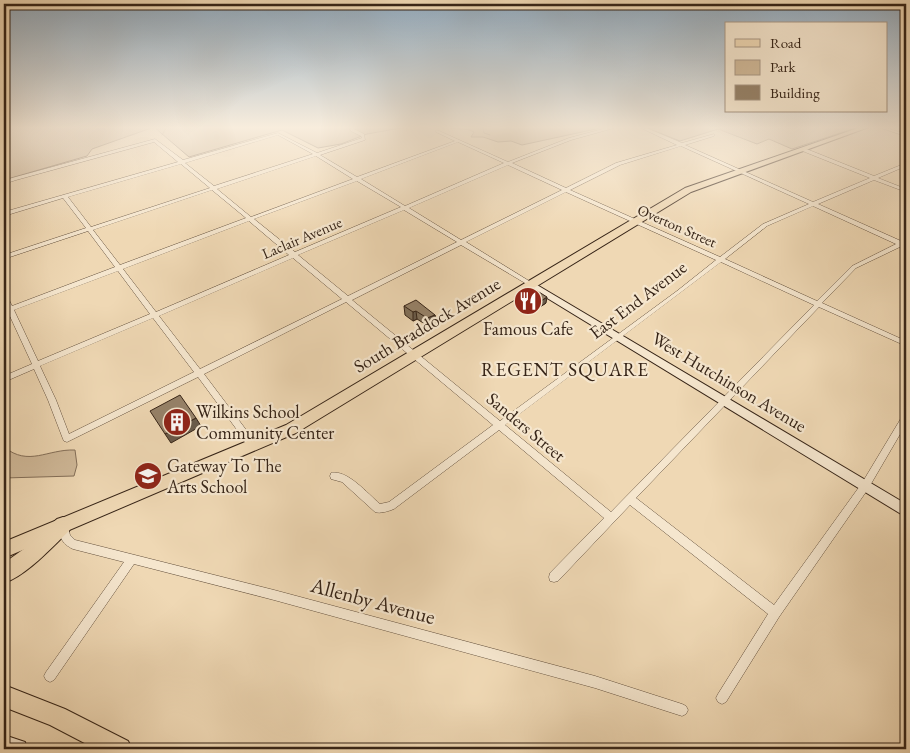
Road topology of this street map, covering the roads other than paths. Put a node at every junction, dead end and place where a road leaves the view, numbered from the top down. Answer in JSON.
{"nodes":[{"id":1,"x":75,"y":162,"type":"edge"},
{"id":2,"x":182,"y":162,"type":"joint"},
{"id":3,"x":292,"y":162,"type":"edge"},
{"id":4,"x":329,"y":162,"type":"edge"},
{"id":5,"x":403,"y":162,"type":"edge"},
{"id":6,"x":624,"y":162,"type":"edge"},
{"id":7,"x":722,"y":162,"type":"edge"},
{"id":8,"x":767,"y":162,"type":"edge"},
{"id":9,"x":834,"y":162,"type":"edge"},
{"id":10,"x":509,"y":163,"type":"joint"},
{"id":11,"x":906,"y":164,"type":"edge"},
{"id":12,"x":742,"y":171,"type":"junction"},
{"id":13,"x":875,"y":178,"type":"junction"},
{"id":14,"x":356,"y":179,"type":"junction"},
{"id":15,"x":4,"y":183,"type":"edge"},
{"id":16,"x":214,"y":188,"type":"junction"},
{"id":17,"x":568,"y":190,"type":"junction"},
{"id":18,"x":906,"y":191,"type":"edge"},
{"id":19,"x":65,"y":197,"type":"junction"},
{"id":20,"x":814,"y":204,"type":"junction"},
{"id":21,"x":404,"y":208,"type":"junction"},
{"id":22,"x":4,"y":214,"type":"edge"},
{"id":23,"x":251,"y":219,"type":"junction"},
{"id":24,"x":637,"y":222,"type":"junction"},
{"id":25,"x":89,"y":229,"type":"junction"},
{"id":26,"x":461,"y":243,"type":"junction"},
{"id":27,"x":904,"y":243,"type":"edge"},
{"id":28,"x":294,"y":255,"type":"junction"},
{"id":29,"x":4,"y":258,"type":"edge"},
{"id":30,"x":720,"y":259,"type":"junction"},
{"id":31,"x":119,"y":268,"type":"junction"},
{"id":32,"x":532,"y":285,"type":"junction"},
{"id":33,"x":4,"y":295,"type":"edge"},
{"id":34,"x":348,"y":300,"type":"junction"},
{"id":35,"x":820,"y":304,"type":"junction"},
{"id":36,"x":7,"y":309,"type":"edge"},
{"id":37,"x":155,"y":315,"type":"junction"},
{"id":38,"x":617,"y":336,"type":"junction"},
{"id":39,"x":906,"y":344,"type":"edge"},
{"id":40,"x":416,"y":355,"type":"junction"},
{"id":41,"x":36,"y":366,"type":"junction"},
{"id":42,"x":200,"y":374,"type":"junction"},
{"id":43,"x":4,"y":379,"type":"edge"},
{"id":44,"x":725,"y":402,"type":"junction"},
{"id":45,"x":906,"y":417,"type":"edge"},
{"id":46,"x":500,"y":426,"type":"junction"},
{"id":47,"x":250,"y":446,"type":"junction"},
{"id":48,"x":334,"y":476,"type":"dead end"},
{"id":49,"x":865,"y":486,"type":"junction"},
{"id":50,"x":630,"y":499,"type":"junction"},
{"id":51,"x":906,"y":511,"type":"edge"},
{"id":52,"x":611,"y":518,"type":"junction"},
{"id":53,"x":63,"y":525,"type":"junction"},
{"id":54,"x":4,"y":550,"type":"edge"},
{"id":55,"x":130,"y":560,"type":"junction"},
{"id":56,"x":4,"y":574,"type":"edge"},
{"id":57,"x":554,"y":577,"type":"dead end"},
{"id":58,"x":775,"y":613,"type":"junction"},
{"id":59,"x":50,"y":676,"type":"dead end"},
{"id":60,"x":4,"y":696,"type":"edge"},
{"id":61,"x":722,"y":698,"type":"dead end"},
{"id":62,"x":682,"y":710,"type":"dead end"},
{"id":63,"x":4,"y":744,"type":"edge"},
{"id":64,"x":18,"y":749,"type":"edge"},
{"id":65,"x":120,"y":749,"type":"edge"}],
"edges":[{"from":1,"to":15,"type":"street","name":"Sanders Street"},
{"from":2,"to":16,"type":"street","name":"Sanders Street"},
{"from":2,"to":19,"type":"street"},
{"from":3,"to":16,"type":"street"},
{"from":4,"to":14,"type":"street"},
{"from":5,"to":14,"type":"street"},
{"from":6,"to":17,"type":"street"},
{"from":7,"to":12,"type":"street"},
{"from":8,"to":12,"type":"main road","name":"South Braddock Avenue"},
{"from":9,"to":13,"type":"street"},
{"from":10,"to":17,"type":"street","name":"Overton Street"},
{"from":10,"to":21,"type":"street","name":"Laclair Avenue"},
{"from":11,"to":13,"type":"street","name":"East End Avenue"},
{"from":12,"to":20,"type":"street"},
{"from":12,"to":24,"type":"main road","name":"South Braddock Avenue"},
{"from":13,"to":18,"type":"street"},
{"from":13,"to":20,"type":"street","name":"East End Avenue"},
{"from":14,"to":21,"type":"street"},
{"from":14,"to":23,"type":"street"},
{"from":16,"to":23,"type":"street","name":"Sanders Street"},
{"from":16,"to":25,"type":"street"},
{"from":17,"to":24,"type":"street","name":"Overton Street"},
{"from":17,"to":26,"type":"street"},
{"from":19,"to":22,"type":"street"},
{"from":19,"to":25,"type":"street"},
{"from":20,"to":27,"type":"street"},
{"from":20,"to":30,"type":"street","name":"East End Avenue"},
{"from":21,"to":26,"type":"street"},
{"from":21,"to":28,"type":"street","name":"Laclair Avenue"},
{"from":23,"to":28,"type":"street","name":"Sanders Street"},
{"from":23,"to":31,"type":"street"},
{"from":24,"to":30,"type":"street","name":"Overton Street"},
{"from":24,"to":32,"type":"main road","name":"South Braddock Avenue"},
{"from":25,"to":29,"type":"street"},
{"from":25,"to":31,"type":"street"},
{"from":26,"to":32,"type":"street"},
{"from":26,"to":34,"type":"street"},
{"from":27,"to":35,"type":"street"},
{"from":28,"to":34,"type":"street","name":"Sanders Street"},
{"from":28,"to":37,"type":"street","name":"Laclair Avenue"},
{"from":30,"to":35,"type":"street","name":"Overton Street"},
{"from":30,"to":38,"type":"street","name":"East End Avenue"},
{"from":31,"to":36,"type":"street"},
{"from":31,"to":37,"type":"street"},
{"from":32,"to":38,"type":"street","name":"West Hutchinson Avenue"},
{"from":32,"to":40,"type":"main road","name":"South Braddock Avenue"},
{"from":33,"to":36,"type":"street"},
{"from":34,"to":40,"type":"street","name":"Sanders Street"},
{"from":34,"to":42,"type":"street"},
{"from":35,"to":39,"type":"street","name":"Overton Street"},
{"from":35,"to":44,"type":"street"},
{"from":36,"to":41,"type":"street"},
{"from":37,"to":41,"type":"street","name":"Laclair Avenue"},
{"from":37,"to":42,"type":"street"},
{"from":38,"to":44,"type":"street","name":"West Hutchinson Avenue"},
{"from":38,"to":46,"type":"street","name":"East End Avenue"},
{"from":40,"to":46,"type":"street","name":"Sanders Street"},
{"from":40,"to":47,"type":"main road","name":"South Braddock Avenue"},
{"from":41,"to":42,"type":"street"},
{"from":41,"to":43,"type":"street","name":"Laclair Avenue"},
{"from":42,"to":47,"type":"street"},
{"from":44,"to":49,"type":"street","name":"West Hutchinson Avenue"},
{"from":44,"to":50,"type":"street"},
{"from":45,"to":49,"type":"street"},
{"from":46,"to":48,"type":"street","name":"East End Avenue"},
{"from":46,"to":52,"type":"street","name":"Sanders Street"},
{"from":47,"to":53,"type":"main road","name":"South Braddock Avenue"},
{"from":49,"to":51,"type":"street","name":"West Hutchinson Avenue"},
{"from":49,"to":58,"type":"street"},
{"from":50,"to":52,"type":"street"},
{"from":50,"to":58,"type":"street"},
{"from":52,"to":57,"type":"street"},
{"from":53,"to":54,"type":"main road","name":"South Braddock Avenue"},
{"from":53,"to":55,"type":"street","name":"Allenby Avenue"},
{"from":53,"to":56,"type":"highway"},
{"from":55,"to":59,"type":"street"},
{"from":55,"to":62,"type":"street","name":"Allenby Avenue"},
{"from":58,"to":61,"type":"street"},
{"from":60,"to":65,"type":"highway"},
{"from":63,"to":64,"type":"street"}]}
